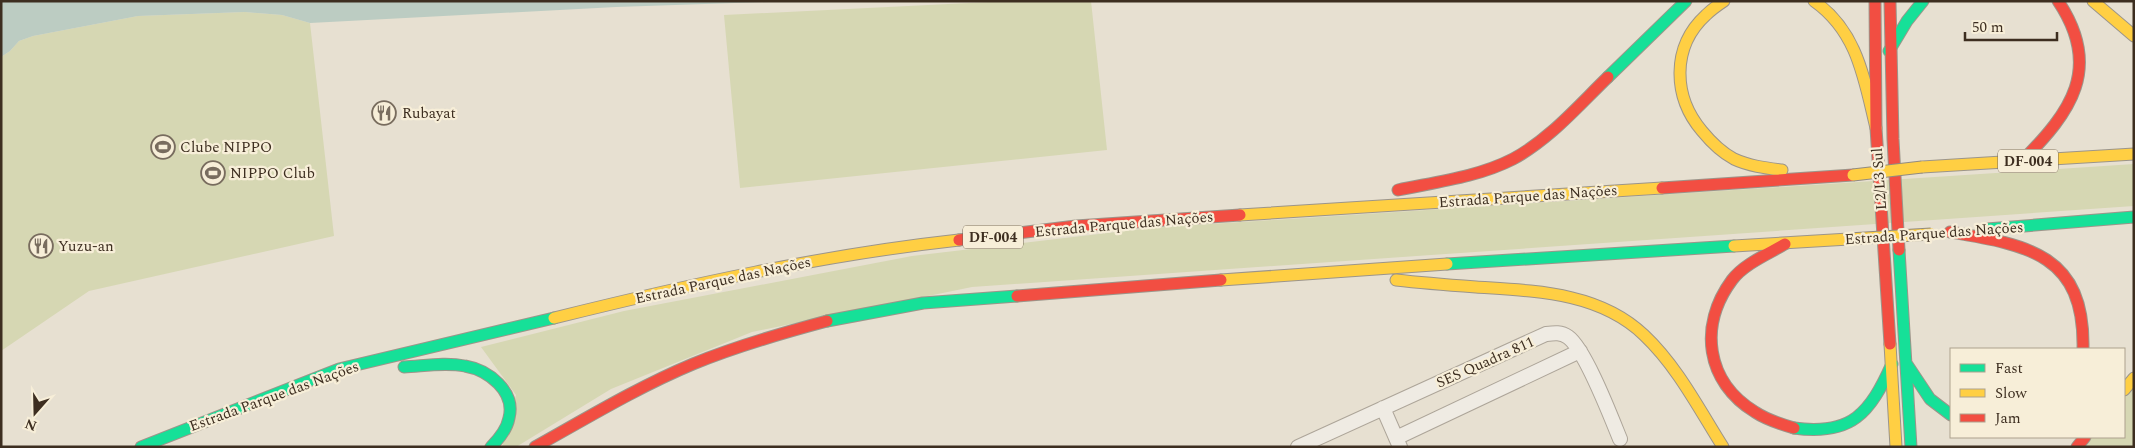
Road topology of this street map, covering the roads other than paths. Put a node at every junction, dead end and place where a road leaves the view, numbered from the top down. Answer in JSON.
{"nodes":[{"id":1,"x":1686,"y":1,"type":"edge"},
{"id":2,"x":1724,"y":1,"type":"edge"},
{"id":3,"x":1814,"y":1,"type":"edge"},
{"id":4,"x":1875,"y":1,"type":"edge"},
{"id":5,"x":1890,"y":1,"type":"edge"},
{"id":6,"x":1923,"y":1,"type":"edge"},
{"id":7,"x":2058,"y":1,"type":"edge"},
{"id":8,"x":2093,"y":1,"type":"edge"},
{"id":9,"x":2134,"y":36,"type":"edge"},
{"id":10,"x":1889,"y":51,"type":"junction"},
{"id":11,"x":1876,"y":128,"type":"junction"},
{"id":12,"x":2134,"y":154,"type":"edge"},
{"id":13,"x":2022,"y":161,"type":"junction"},
{"id":14,"x":1840,"y":176,"type":"junction"},
{"id":15,"x":1390,"y":192,"type":"dead end"},
{"id":16,"x":1372,"y":195,"type":"dead end"},
{"id":17,"x":1298,"y":210,"type":"junction"},
{"id":18,"x":2134,"y":217,"type":"edge"},
{"id":19,"x":1950,"y":232,"type":"junction"},
{"id":20,"x":1788,"y":242,"type":"junction"},
{"id":21,"x":1344,"y":271,"type":"junction"},
{"id":22,"x":2083,"y":348,"type":"edge"},
{"id":23,"x":1580,"y":351,"type":"junction"},
{"id":24,"x":1906,"y":363,"type":"junction"},
{"id":25,"x":1892,"y":364,"type":"junction"},
{"id":26,"x":339,"y":369,"type":"junction"},
{"id":27,"x":2134,"y":378,"type":"edge"},
{"id":28,"x":2125,"y":389,"type":"edge"},
{"id":29,"x":1383,"y":408,"type":"junction"},
{"id":30,"x":1950,"y":414,"type":"edge"},
{"id":31,"x":1620,"y":439,"type":"dead end"},
{"id":32,"x":1398,"y":442,"type":"edge"},
{"id":33,"x":140,"y":447,"type":"edge"},
{"id":34,"x":492,"y":447,"type":"edge"},
{"id":35,"x":535,"y":447,"type":"edge"},
{"id":36,"x":1298,"y":447,"type":"edge"},
{"id":37,"x":1722,"y":447,"type":"edge"},
{"id":38,"x":1896,"y":447,"type":"edge"},
{"id":39,"x":1911,"y":447,"type":"edge"}],
"edges":[{"from":1,"to":15,"type":"main road"},
{"from":2,"to":14,"type":"main road"},
{"from":3,"to":11,"type":"main road"},
{"from":4,"to":11,"type":"main road","name":"L2/L3 Sul"},
{"from":5,"to":10,"type":"main road","name":"L2/L3 Sul"},
{"from":6,"to":10,"type":"main road"},
{"from":7,"to":13,"type":"main road"},
{"from":8,"to":9,"type":"main road"},
{"from":10,"to":24,"type":"main road","name":"L2/L3 Sul"},
{"from":11,"to":25,"type":"main road","name":"L2/L3 Sul"},
{"from":12,"to":13,"type":"main road","name":"Estrada Parque das Nações","number":"DF-004"},
{"from":13,"to":14,"type":"main road","name":"Estrada Parque das Nações","number":"DF-004","bridge":true},
{"from":14,"to":17,"type":"main road","name":"Estrada Parque das Nações","number":"DF-004"},
{"from":16,"to":17,"type":"main road"},
{"from":17,"to":26,"type":"main road","name":"Estrada Parque das Nações","number":"DF-004"},
{"from":18,"to":19,"type":"main road","name":"Estrada Parque das Nações"},
{"from":19,"to":20,"type":"main road","name":"Estrada Parque das Nações","bridge":true},
{"from":19,"to":22,"type":"main road"},
{"from":20,"to":21,"type":"main road","name":"Estrada Parque das Nações"},
{"from":20,"to":25,"type":"main road"},
{"from":21,"to":35,"type":"main road","name":"Estrada Parque das Nações"},
{"from":21,"to":37,"type":"main road"},
{"from":23,"to":29,"type":"street","name":"SES Quadra 811"},
{"from":23,"to":31,"type":"street","name":"SES Quadra 811"},
{"from":23,"to":32,"type":"street"},
{"from":24,"to":30,"type":"main road"},
{"from":24,"to":39,"type":"main road","name":"L2/L3 Sul"},
{"from":25,"to":38,"type":"main road","name":"L2/L3 Sul"},
{"from":26,"to":33,"type":"main road","name":"Estrada Parque das Nações","number":"DF-004"},
{"from":26,"to":34,"type":"main road"},
{"from":27,"to":28,"type":"main road"},
{"from":29,"to":32,"type":"street"},
{"from":29,"to":36,"type":"street","name":"SES Quadra 811"}]}
